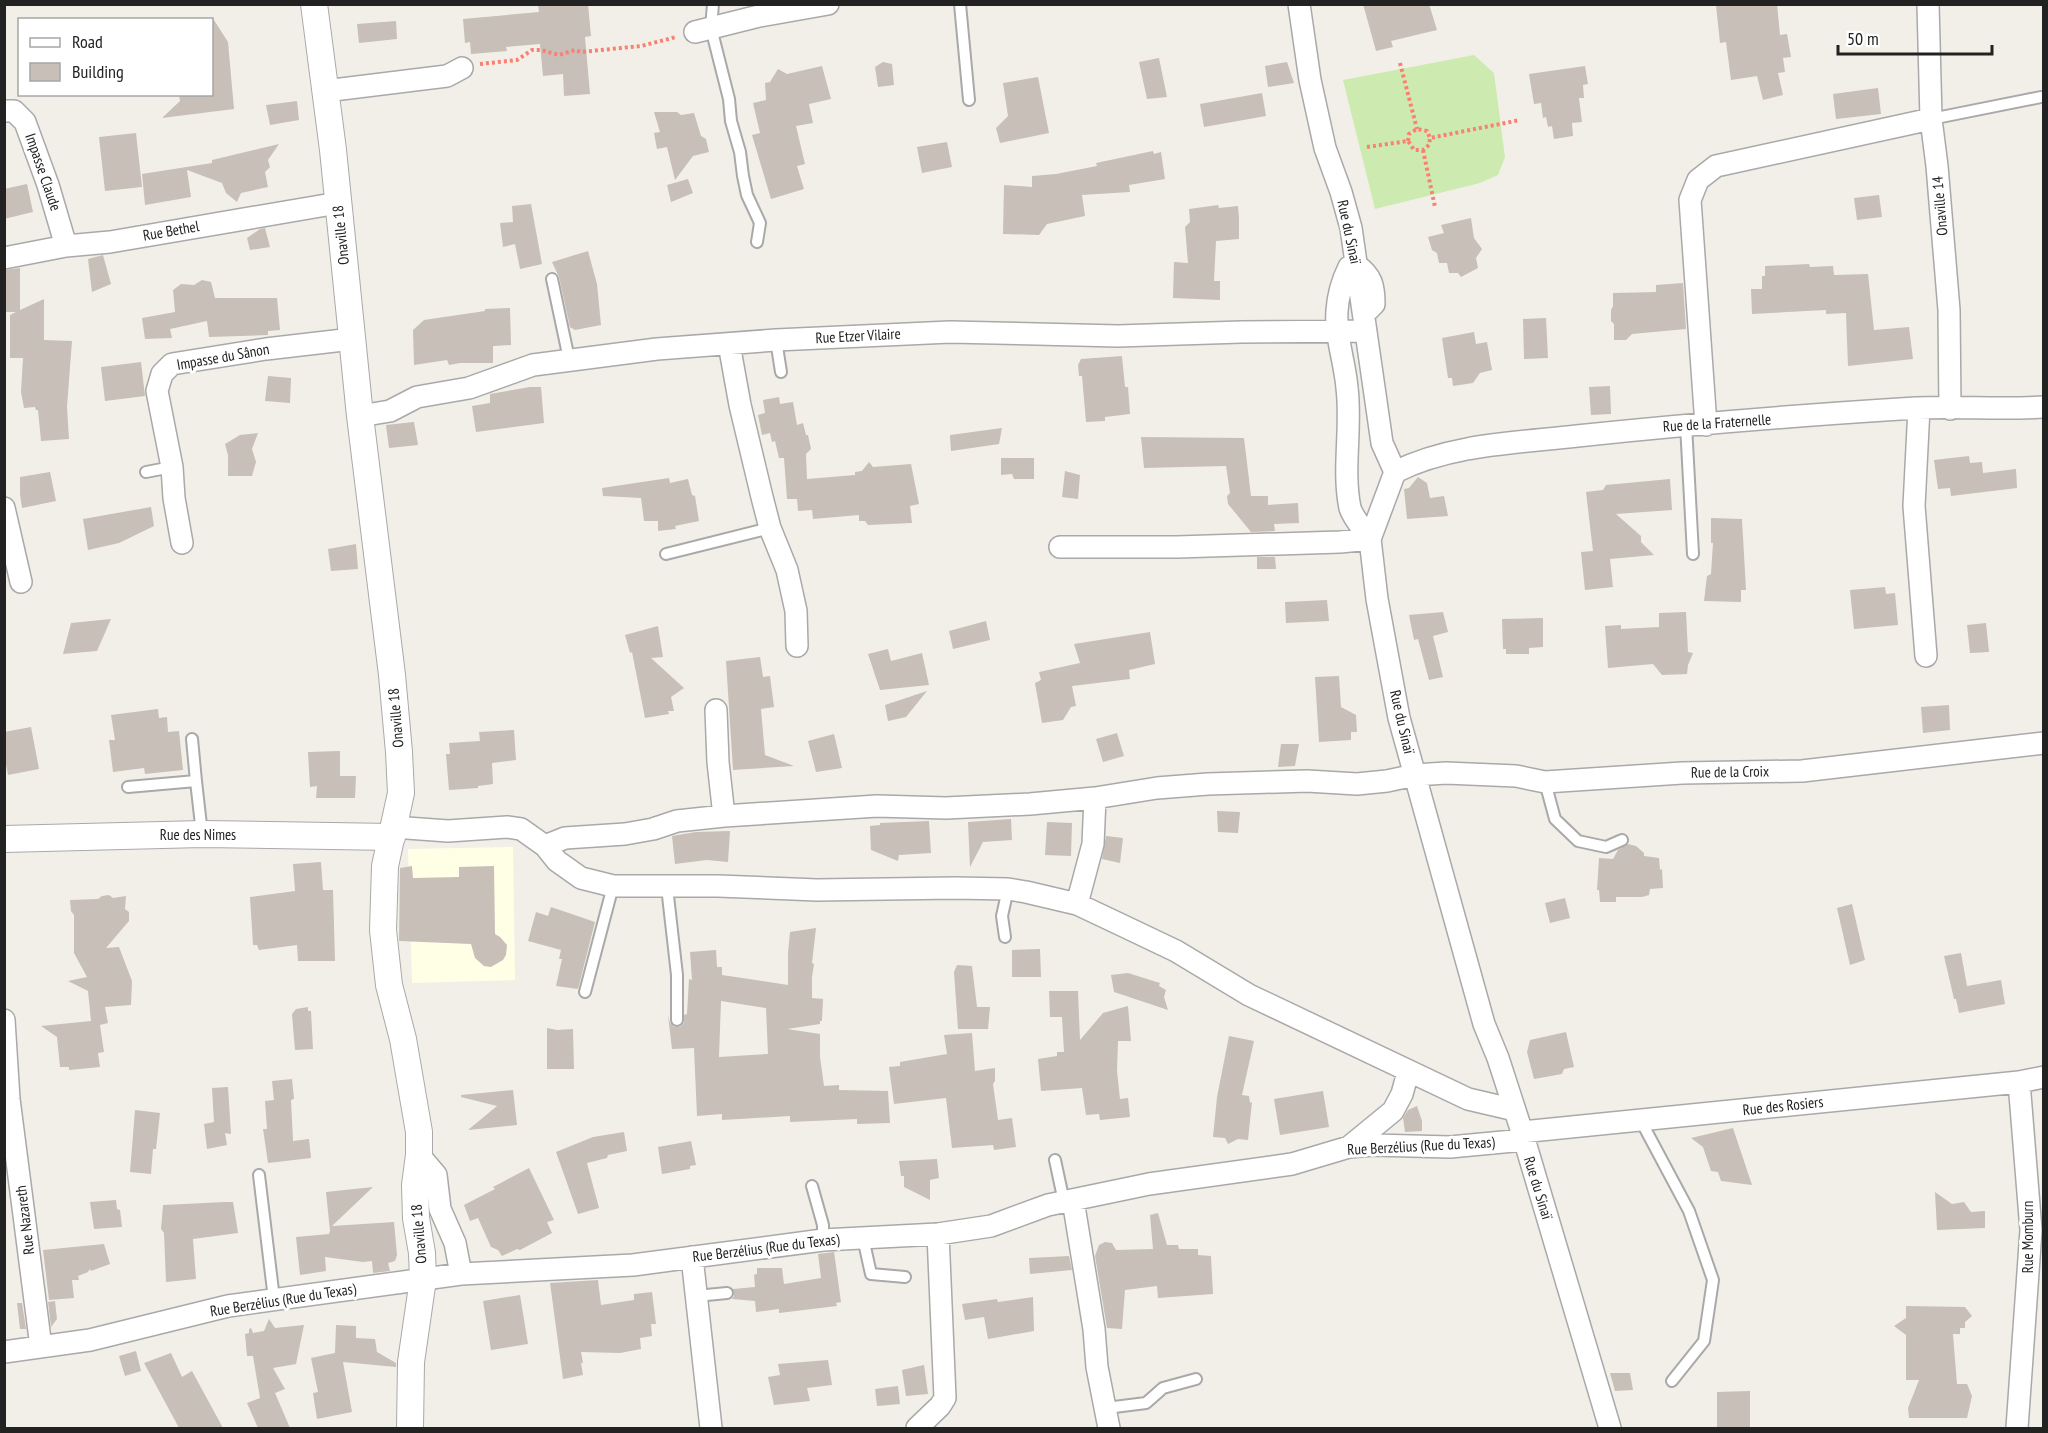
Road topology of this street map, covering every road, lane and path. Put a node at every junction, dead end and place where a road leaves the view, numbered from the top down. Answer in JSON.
{"nodes":[{"id":1,"x":314,"y":4,"type":"edge"},
{"id":2,"x":713,"y":4,"type":"edge"},
{"id":3,"x":828,"y":4,"type":"edge"},
{"id":4,"x":960,"y":4,"type":"edge"},
{"id":5,"x":1299,"y":4,"type":"edge"},
{"id":6,"x":1928,"y":4,"type":"edge"},
{"id":7,"x":703,"y":30,"type":"junction"},
{"id":8,"x":1400,"y":63,"type":"dead end"},
{"id":9,"x":462,"y":68,"type":"joint"},
{"id":10,"x":325,"y":91,"type":"junction"},
{"id":11,"x":2041,"y":97,"type":"dead end"},
{"id":12,"x":969,"y":100,"type":"dead end"},
{"id":13,"x":4,"y":111,"type":"edge"},
{"id":14,"x":1931,"y":119,"type":"junction"},
{"id":15,"x":1520,"y":120,"type":"dead end"},
{"id":16,"x":1417,"y":129,"type":"junction"},
{"id":17,"x":1430,"y":138,"type":"junction"},
{"id":18,"x":1408,"y":141,"type":"junction"},
{"id":19,"x":1367,"y":147,"type":"dead end"},
{"id":20,"x":1423,"y":150,"type":"junction"},
{"id":21,"x":338,"y":203,"type":"junction"},
{"id":22,"x":1435,"y":207,"type":"dead end"},
{"id":23,"x":757,"y":242,"type":"dead end"},
{"id":24,"x":66,"y":246,"type":"junction"},
{"id":25,"x":4,"y":258,"type":"edge"},
{"id":26,"x":1356,"y":265,"type":"junction"},
{"id":27,"x":552,"y":279,"type":"dead end"},
{"id":28,"x":1365,"y":323,"type":"junction"},
{"id":29,"x":1337,"y":333,"type":"junction"},
{"id":30,"x":352,"y":339,"type":"junction"},
{"id":31,"x":776,"y":340,"type":"junction"},
{"id":32,"x":729,"y":344,"type":"junction"},
{"id":33,"x":569,"y":359,"type":"junction"},
{"id":34,"x":781,"y":372,"type":"dead end"},
{"id":35,"x":2043,"y":407,"type":"edge"},
{"id":36,"x":1919,"y":408,"type":"junction"},
{"id":37,"x":1950,"y":408,"type":"junction"},
{"id":38,"x":360,"y":416,"type":"junction"},
{"id":39,"x":1696,"y":425,"type":"junction"},
{"id":40,"x":172,"y":467,"type":"junction"},
{"id":41,"x":146,"y":472,"type":"dead end"},
{"id":42,"x":1395,"y":472,"type":"junction"},
{"id":43,"x":4,"y":508,"type":"edge"},
{"id":44,"x":770,"y":528,"type":"junction"},
{"id":45,"x":1370,"y":539,"type":"junction"},
{"id":46,"x":182,"y":543,"type":"dead end"},
{"id":47,"x":1060,"y":548,"type":"dead end"},
{"id":48,"x":666,"y":554,"type":"dead end"},
{"id":49,"x":1693,"y":554,"type":"dead end"},
{"id":50,"x":21,"y":582,"type":"dead end"},
{"id":51,"x":797,"y":646,"type":"dead end"},
{"id":52,"x":1926,"y":656,"type":"dead end"},
{"id":53,"x":716,"y":710,"type":"dead end"},
{"id":54,"x":192,"y":739,"type":"dead end"},
{"id":55,"x":2043,"y":743,"type":"edge"},
{"id":56,"x":1415,"y":775,"type":"junction"},
{"id":57,"x":196,"y":782,"type":"junction"},
{"id":58,"x":1545,"y":782,"type":"junction"},
{"id":59,"x":128,"y":788,"type":"dead end"},
{"id":60,"x":1095,"y":798,"type":"junction"},
{"id":61,"x":724,"y":816,"type":"junction"},
{"id":62,"x":393,"y":832,"type":"junction"},
{"id":63,"x":202,"y":834,"type":"junction"},
{"id":64,"x":4,"y":839,"type":"edge"},
{"id":65,"x":1622,"y":840,"type":"dead end"},
{"id":66,"x":545,"y":846,"type":"junction"},
{"id":67,"x":613,"y":886,"type":"junction"},
{"id":68,"x":667,"y":887,"type":"junction"},
{"id":69,"x":1008,"y":889,"type":"junction"},
{"id":70,"x":1077,"y":904,"type":"junction"},
{"id":71,"x":1005,"y":937,"type":"dead end"},
{"id":72,"x":585,"y":992,"type":"dead end"},
{"id":73,"x":4,"y":1020,"type":"edge"},
{"id":74,"x":677,"y":1020,"type":"dead end"},
{"id":75,"x":1408,"y":1072,"type":"junction"},
{"id":76,"x":2043,"y":1077,"type":"edge"},
{"id":77,"x":2019,"y":1082,"type":"junction"},
{"id":78,"x":1515,"y":1110,"type":"junction"},
{"id":79,"x":1641,"y":1121,"type":"junction"},
{"id":80,"x":1523,"y":1136,"type":"junction"},
{"id":81,"x":1350,"y":1147,"type":"junction"},
{"id":82,"x":419,"y":1155,"type":"junction"},
{"id":83,"x":1055,"y":1160,"type":"dead end"},
{"id":84,"x":259,"y":1175,"type":"dead end"},
{"id":85,"x":812,"y":1186,"type":"dead end"},
{"id":86,"x":1069,"y":1201,"type":"junction"},
{"id":87,"x":938,"y":1234,"type":"junction"},
{"id":88,"x":863,"y":1238,"type":"junction"},
{"id":89,"x":823,"y":1240,"type":"junction"},
{"id":90,"x":692,"y":1257,"type":"junction"},
{"id":91,"x":461,"y":1274,"type":"junction"},
{"id":92,"x":905,"y":1277,"type":"dead end"},
{"id":93,"x":423,"y":1280,"type":"junction"},
{"id":94,"x":728,"y":1293,"type":"dead end"},
{"id":95,"x":696,"y":1296,"type":"junction"},
{"id":96,"x":274,"y":1299,"type":"junction"},
{"id":97,"x":41,"y":1347,"type":"junction"},
{"id":98,"x":4,"y":1352,"type":"edge"},
{"id":99,"x":1196,"y":1379,"type":"dead end"},
{"id":100,"x":1672,"y":1381,"type":"dead end"},
{"id":101,"x":1108,"y":1418,"type":"edge"},
{"id":102,"x":410,"y":1428,"type":"edge"},
{"id":103,"x":711,"y":1428,"type":"edge"},
{"id":104,"x":917,"y":1428,"type":"edge"},
{"id":105,"x":1610,"y":1428,"type":"edge"},
{"id":106,"x":2017,"y":1428,"type":"edge"}],
"edges":[{"from":1,"to":10,"type":"street","name":"Onaville 18"},
{"from":2,"to":7,"type":"lane"},
{"from":3,"to":7,"type":"street"},
{"from":4,"to":12,"type":"lane"},
{"from":5,"to":26,"type":"street","name":"Rue du Sinaï"},
{"from":6,"to":14,"type":"street","name":"Onaville 14"},
{"from":7,"to":9,"type":"path"},
{"from":7,"to":23,"type":"lane"},
{"from":8,"to":16,"type":"path"},
{"from":9,"to":10,"type":"street"},
{"from":10,"to":21,"type":"street","name":"Onaville 18"},
{"from":11,"to":14,"type":"lane"},
{"from":13,"to":24,"type":"street","name":"Impasse Claude"},
{"from":14,"to":37,"type":"street","name":"Onaville 14"},
{"from":14,"to":39,"type":"street"},
{"from":15,"to":17,"type":"path"},
{"from":16,"to":17,"type":"path"},
{"from":16,"to":18,"type":"path"},
{"from":17,"to":20,"type":"path"},
{"from":18,"to":19,"type":"path"},
{"from":18,"to":20,"type":"path"},
{"from":20,"to":22,"type":"path"},
{"from":21,"to":24,"type":"street","name":"Rue Bethel"},
{"from":21,"to":30,"type":"street","name":"Onaville 18"},
{"from":24,"to":25,"type":"street","name":"Rue Bethel"},
{"from":26,"to":28,"type":"street","name":"Rue du Sinaï"},
{"from":26,"to":29,"type":"street"},
{"from":27,"to":33,"type":"lane"},
{"from":28,"to":29,"type":"street","name":"Rue Etzer Vilaire"},
{"from":28,"to":42,"type":"street","name":"Rue du Sinaï"},
{"from":29,"to":31,"type":"street","name":"Rue Etzer Vilaire"},
{"from":29,"to":45,"type":"street"},
{"from":30,"to":38,"type":"street","name":"Onaville 18"},
{"from":30,"to":40,"type":"street","name":"Impasse du Sânon"},
{"from":31,"to":32,"type":"street","name":"Rue Etzer Vilaire"},
{"from":31,"to":34,"type":"lane"},
{"from":32,"to":33,"type":"street","name":"Rue Etzer Vilaire"},
{"from":32,"to":44,"type":"street"},
{"from":33,"to":38,"type":"street","name":"Rue Etzer Vilaire"},
{"from":35,"to":37,"type":"street","name":"Rue de la Fraternelle"},
{"from":36,"to":37,"type":"street","name":"Rue de la Fraternelle"},
{"from":36,"to":39,"type":"street","name":"Rue de la Fraternelle"},
{"from":36,"to":52,"type":"street"},
{"from":38,"to":62,"type":"street","name":"Onaville 18"},
{"from":39,"to":42,"type":"street","name":"Rue de la Fraternelle"},
{"from":39,"to":49,"type":"lane"},
{"from":40,"to":41,"type":"lane"},
{"from":40,"to":46,"type":"street","name":"Impasse du Sânon"},
{"from":42,"to":45,"type":"street","name":"Rue du Sinaï"},
{"from":43,"to":50,"type":"street"},
{"from":44,"to":48,"type":"lane"},
{"from":44,"to":51,"type":"street"},
{"from":45,"to":47,"type":"street"},
{"from":45,"to":56,"type":"street","name":"Rue du Sinaï"},
{"from":53,"to":61,"type":"street"},
{"from":54,"to":57,"type":"lane"},
{"from":55,"to":58,"type":"street","name":"Rue de la Croix"},
{"from":56,"to":58,"type":"street","name":"Rue de la Croix"},
{"from":56,"to":60,"type":"street","name":"Rue de la Croix"},
{"from":56,"to":78,"type":"street","name":"Rue du Sinaï"},
{"from":57,"to":59,"type":"lane"},
{"from":57,"to":63,"type":"lane"},
{"from":58,"to":65,"type":"lane"},
{"from":60,"to":61,"type":"street","name":"Rue de la Croix"},
{"from":60,"to":70,"type":"street"},
{"from":61,"to":66,"type":"street","name":"Rue de la Croix"},
{"from":62,"to":63,"type":"street","name":"Rue des Nimes"},
{"from":62,"to":66,"type":"street"},
{"from":62,"to":82,"type":"street","name":"Onaville 18"},
{"from":63,"to":64,"type":"street","name":"Rue des Nimes"},
{"from":66,"to":67,"type":"street"},
{"from":67,"to":68,"type":"street"},
{"from":67,"to":72,"type":"lane"},
{"from":68,"to":69,"type":"street"},
{"from":68,"to":74,"type":"lane"},
{"from":69,"to":70,"type":"street"},
{"from":69,"to":71,"type":"lane"},
{"from":70,"to":75,"type":"street"},
{"from":73,"to":97,"type":"street","name":"Rue Nazareth"},
{"from":75,"to":78,"type":"street"},
{"from":75,"to":81,"type":"street"},
{"from":76,"to":77,"type":"street","name":"Rue des Rosiers"},
{"from":77,"to":79,"type":"street","name":"Rue des Rosiers"},
{"from":77,"to":106,"type":"street","name":"Rue Momburn"},
{"from":78,"to":80,"type":"street","name":"Rue du Sinaï"},
{"from":79,"to":80,"type":"street","name":"Rue des Rosiers"},
{"from":79,"to":100,"type":"lane"},
{"from":80,"to":81,"type":"street","name":"Rue Berzélius (Rue du Texas)"},
{"from":80,"to":105,"type":"street","name":"Rue du Sinaï"},
{"from":81,"to":86,"type":"street","name":"Rue Berzélius (Rue du Texas)"},
{"from":82,"to":91,"type":"street"},
{"from":82,"to":93,"type":"street","name":"Onaville 18"},
{"from":83,"to":86,"type":"lane"},
{"from":84,"to":96,"type":"lane"},
{"from":85,"to":89,"type":"lane"},
{"from":86,"to":87,"type":"street","name":"Rue Berzélius (Rue du Texas)"},
{"from":86,"to":101,"type":"street"},
{"from":87,"to":88,"type":"street","name":"Rue Berzélius (Rue du Texas)"},
{"from":87,"to":104,"type":"street"},
{"from":88,"to":89,"type":"street","name":"Rue Berzélius (Rue du Texas)"},
{"from":88,"to":92,"type":"lane"},
{"from":89,"to":90,"type":"street","name":"Rue Berzélius (Rue du Texas)"},
{"from":90,"to":91,"type":"street","name":"Rue Berzélius (Rue du Texas)"},
{"from":90,"to":95,"type":"street"},
{"from":91,"to":93,"type":"street","name":"Rue Berzélius (Rue du Texas)"},
{"from":93,"to":96,"type":"street","name":"Rue Berzélius (Rue du Texas)"},
{"from":93,"to":102,"type":"street","name":"Onaville 18"},
{"from":94,"to":95,"type":"lane"},
{"from":95,"to":103,"type":"street"},
{"from":96,"to":97,"type":"street","name":"Rue Berzélius (Rue du Texas)"},
{"from":97,"to":98,"type":"street","name":"Rue Berzélius (Rue du Texas)"},
{"from":99,"to":101,"type":"lane"}]}
